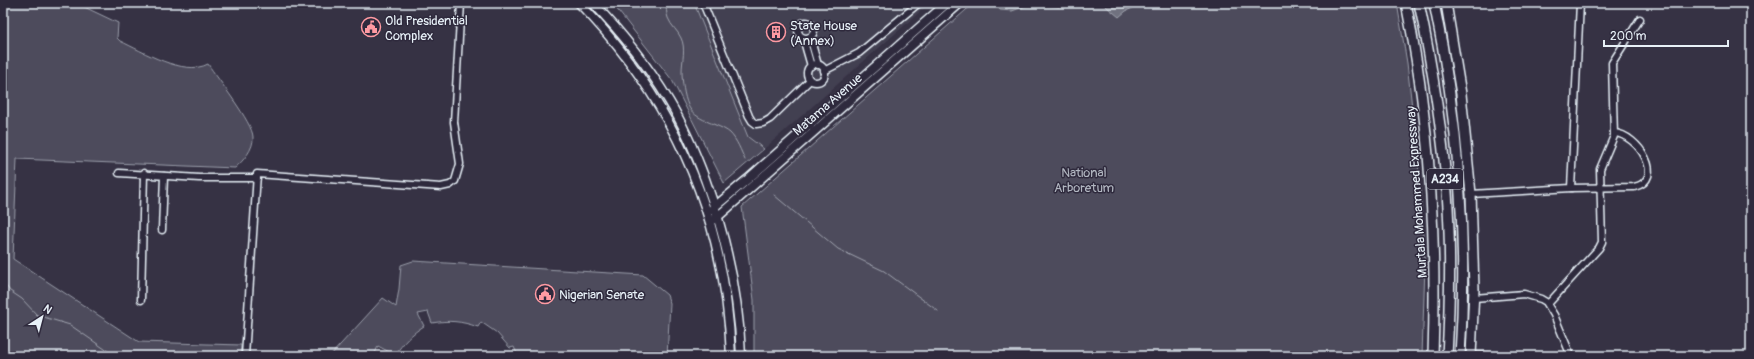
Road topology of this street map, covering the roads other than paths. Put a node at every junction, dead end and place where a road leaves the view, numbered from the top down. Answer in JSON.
{"nodes":[{"id":1,"x":460,"y":3,"type":"edge"},
{"id":2,"x":579,"y":3,"type":"edge"},
{"id":3,"x":593,"y":3,"type":"edge"},
{"id":4,"x":704,"y":3,"type":"edge"},
{"id":5,"x":919,"y":3,"type":"edge"},
{"id":6,"x":960,"y":3,"type":"edge"},
{"id":7,"x":1406,"y":3,"type":"edge"},
{"id":8,"x":1419,"y":3,"type":"edge"},
{"id":9,"x":1434,"y":3,"type":"edge"},
{"id":10,"x":1446,"y":3,"type":"edge"},
{"id":11,"x":1580,"y":3,"type":"edge"},
{"id":12,"x":942,"y":4,"type":"edge"},
{"id":13,"x":1640,"y":19,"type":"dead end"},
{"id":14,"x":810,"y":37,"type":"junction"},
{"id":15,"x":803,"y":38,"type":"junction"},
{"id":16,"x":910,"y":41,"type":"junction"},
{"id":17,"x":818,"y":65,"type":"junction"},
{"id":18,"x":811,"y":66,"type":"junction"},
{"id":19,"x":824,"y":71,"type":"junction"},
{"id":20,"x":810,"y":80,"type":"junction"},
{"id":21,"x":1435,"y":91,"type":"junction"},
{"id":22,"x":1450,"y":93,"type":"junction"},
{"id":23,"x":1614,"y":132,"type":"junction"},
{"id":24,"x":1465,"y":137,"type":"junction"},
{"id":25,"x":1428,"y":144,"type":"junction"},
{"id":26,"x":119,"y":173,"type":"dead end"},
{"id":27,"x":144,"y":173,"type":"junction"},
{"id":28,"x":164,"y":176,"type":"junction"},
{"id":29,"x":257,"y":178,"type":"junction"},
{"id":30,"x":708,"y":186,"type":"junction"},
{"id":31,"x":1600,"y":186,"type":"junction"},
{"id":32,"x":1571,"y":188,"type":"junction"},
{"id":33,"x":1471,"y":194,"type":"junction"},
{"id":34,"x":729,"y":195,"type":"junction"},
{"id":35,"x":716,"y":207,"type":"junction"},
{"id":36,"x":707,"y":213,"type":"junction"},
{"id":37,"x":718,"y":216,"type":"junction"},
{"id":38,"x":710,"y":223,"type":"junction"},
{"id":39,"x":162,"y":230,"type":"dead end"},
{"id":40,"x":1474,"y":298,"type":"junction"},
{"id":41,"x":141,"y":300,"type":"dead end"},
{"id":42,"x":1548,"y":304,"type":"junction"},
{"id":43,"x":245,"y":356,"type":"edge"},
{"id":44,"x":731,"y":356,"type":"edge"},
{"id":45,"x":741,"y":356,"type":"edge"},
{"id":46,"x":1433,"y":356,"type":"edge"},
{"id":47,"x":1447,"y":356,"type":"edge"},
{"id":48,"x":1460,"y":356,"type":"edge"},
{"id":49,"x":1471,"y":356,"type":"edge"},
{"id":50,"x":1489,"y":356,"type":"edge"},
{"id":51,"x":1571,"y":356,"type":"edge"}],
"edges":[{"from":1,"to":29,"type":"street"},
{"from":2,"to":36,"type":"main road"},
{"from":3,"to":30,"type":"main road"},
{"from":4,"to":20,"type":"street"},
{"from":5,"to":19,"type":"street"},
{"from":6,"to":16,"type":"main road","name":"Matama Avenue"},
{"from":7,"to":25,"type":"highway","name":"Murtala Mohammed Expressway"},
{"from":8,"to":21,"type":"highway","name":"Murtala Mohammed Expressway","number":"A234"},
{"from":9,"to":22,"type":"highway","number":"A234"},
{"from":10,"to":24,"type":"highway"},
{"from":11,"to":32,"type":"street"},
{"from":12,"to":16,"type":"main road","name":"Matama Avenue"},
{"from":13,"to":23,"type":"street"},
{"from":14,"to":15,"type":"street"},
{"from":14,"to":15,"type":"street"},
{"from":14,"to":17,"type":"street"},
{"from":15,"to":18,"type":"street"},
{"from":16,"to":34,"type":"main road","name":"Matama Avenue"},
{"from":16,"to":37,"type":"main road","name":"Matama Avenue"},
{"from":17,"to":18,"type":"street"},
{"from":17,"to":19,"type":"street"},
{"from":18,"to":20,"type":"street"},
{"from":19,"to":20,"type":"street"},
{"from":21,"to":25,"type":"highway"},
{"from":21,"to":47,"type":"highway","name":"Murtala Mohammed Expressway","number":"A234"},
{"from":22,"to":24,"type":"highway"},
{"from":22,"to":48,"type":"highway","number":"A234"},
{"from":23,"to":31,"type":"street"},
{"from":23,"to":31,"type":"street"},
{"from":24,"to":33,"type":"highway"},
{"from":25,"to":46,"type":"highway","name":"Murtala Mohammed Expressway"},
{"from":26,"to":27,"type":"street"},
{"from":27,"to":28,"type":"street"},
{"from":27,"to":41,"type":"street"},
{"from":28,"to":29,"type":"street"},
{"from":28,"to":39,"type":"street"},
{"from":29,"to":43,"type":"street"},
{"from":30,"to":34,"type":"main road"},
{"from":30,"to":35,"type":"main road"},
{"from":31,"to":32,"type":"street"},
{"from":31,"to":42,"type":"street"},
{"from":32,"to":33,"type":"street"},
{"from":33,"to":40,"type":"highway"},
{"from":34,"to":35,"type":"main road","name":"Matama Avenue"},
{"from":35,"to":36,"type":"main road","name":"Matama Avenue"},
{"from":35,"to":37,"type":"main road"},
{"from":36,"to":38,"type":"main road"},
{"from":37,"to":38,"type":"main road","name":"Matama Avenue"},
{"from":37,"to":45,"type":"main road"},
{"from":38,"to":44,"type":"main road"},
{"from":40,"to":42,"type":"street"},
{"from":40,"to":49,"type":"highway"},
{"from":42,"to":51,"type":"street"},
{"from":49,"to":50,"type":"street"}]}
